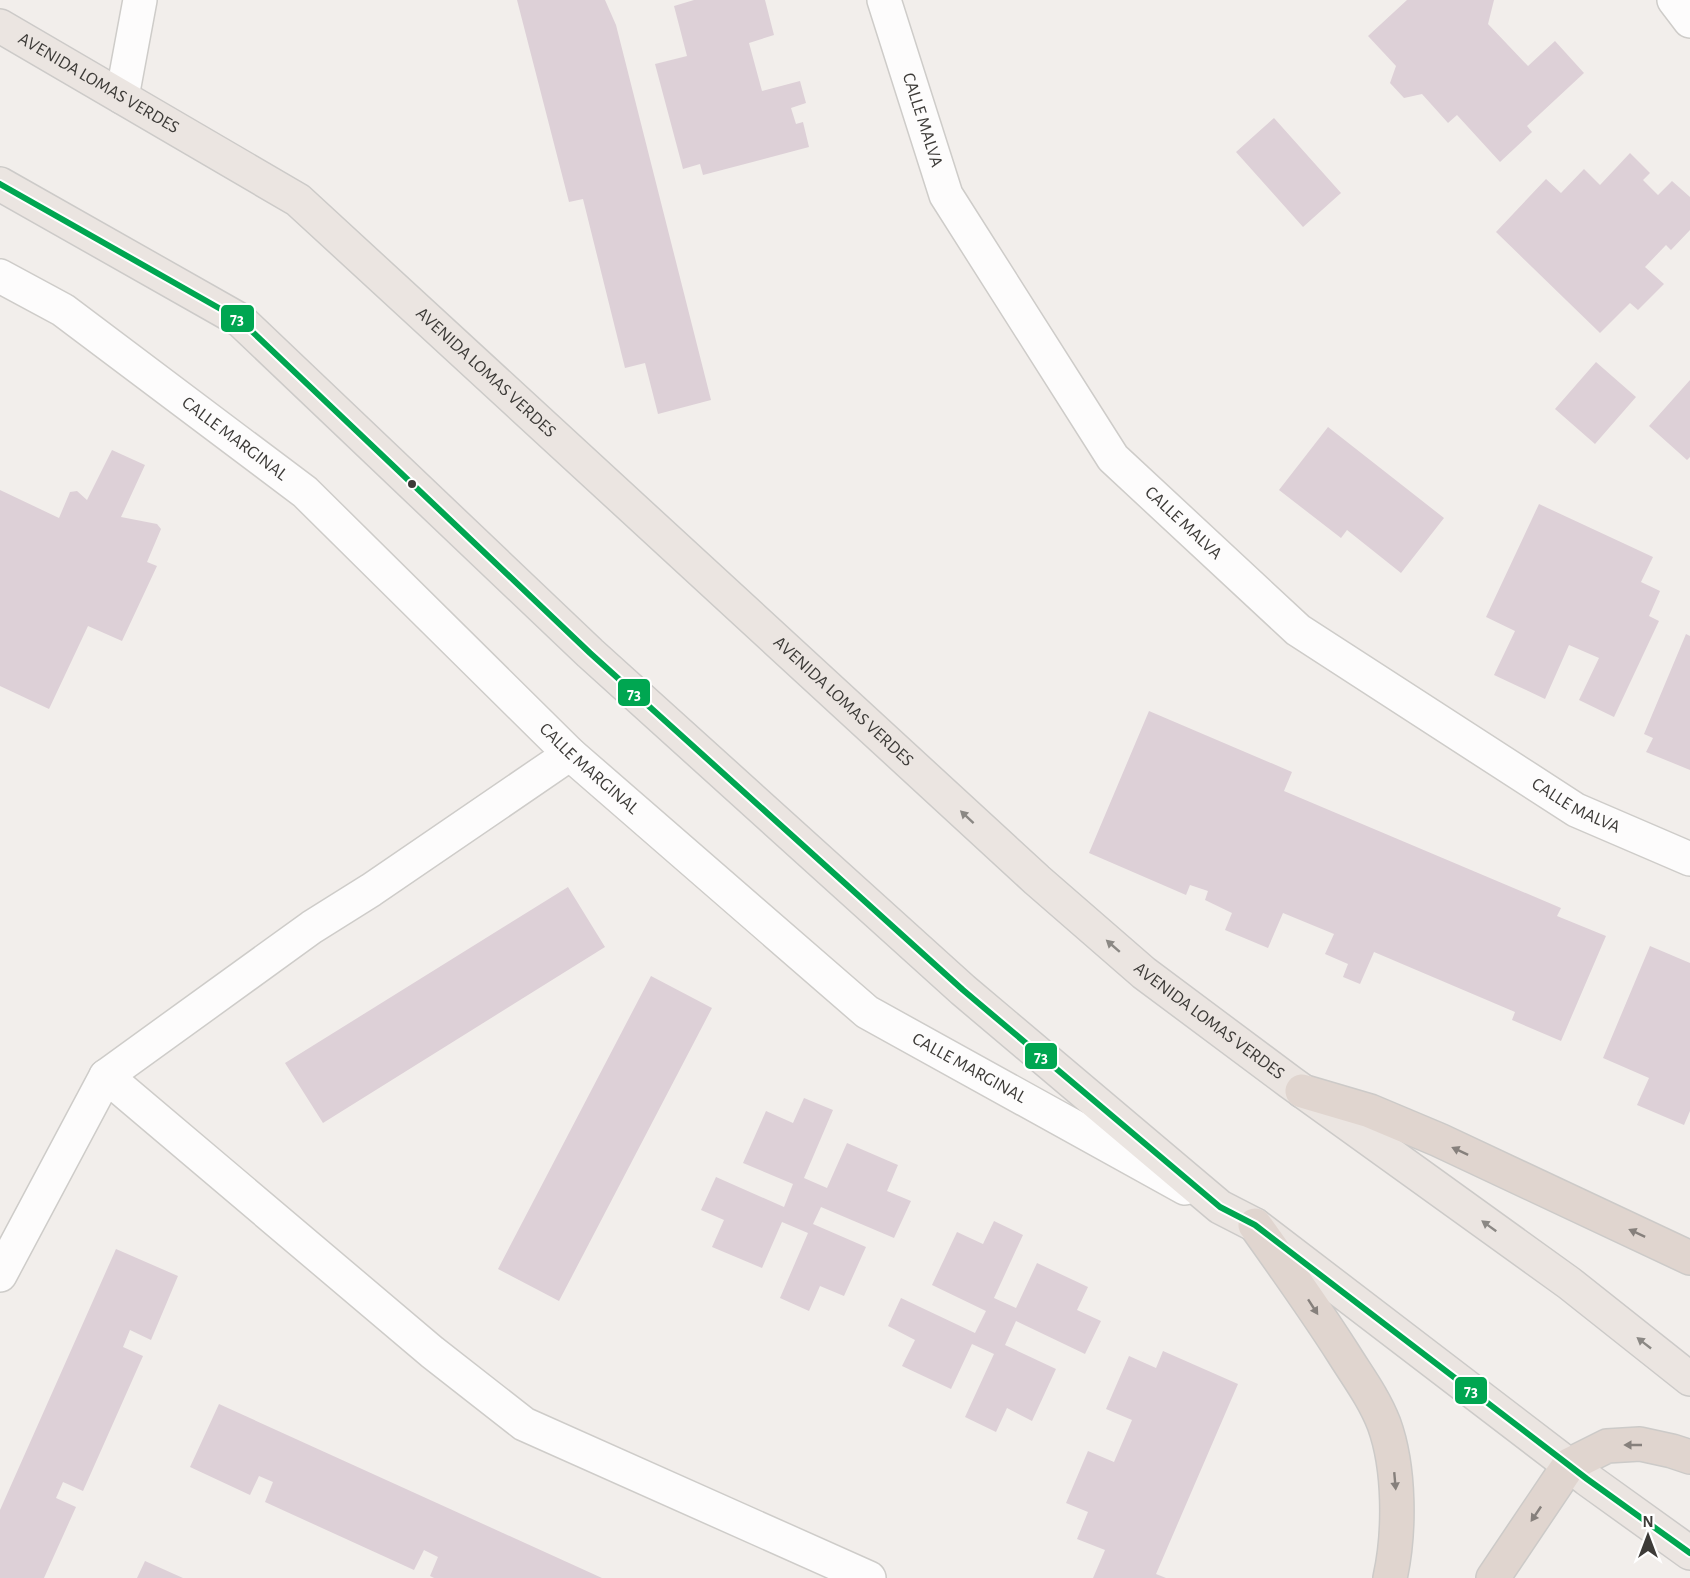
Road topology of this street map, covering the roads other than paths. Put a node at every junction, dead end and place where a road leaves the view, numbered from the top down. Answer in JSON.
{"nodes":[{"id":1,"x":141,"y":0,"type":"edge"},
{"id":2,"x":884,"y":0,"type":"edge"},
{"id":3,"x":1674,"y":0,"type":"edge"},
{"id":4,"x":1690,"y":21,"type":"edge"},
{"id":5,"x":0,"y":26,"type":"edge"},
{"id":6,"x":122,"y":97,"type":"junction"},
{"id":7,"x":0,"y":184,"type":"edge"},
{"id":8,"x":0,"y":276,"type":"edge"},
{"id":9,"x":570,"y":754,"type":"junction"},
{"id":10,"x":1690,"y":859,"type":"edge"},
{"id":11,"x":106,"y":1076,"type":"junction"},
{"id":12,"x":1302,"y":1091,"type":"junction"},
{"id":13,"x":1220,"y":1207,"type":"junction"},
{"id":14,"x":1255,"y":1225,"type":"junction"},
{"id":15,"x":1690,"y":1258,"type":"edge"},
{"id":16,"x":0,"y":1275,"type":"edge"},
{"id":17,"x":1690,"y":1379,"type":"edge"},
{"id":18,"x":1690,"y":1457,"type":"edge"},
{"id":19,"x":1569,"y":1465,"type":"junction"},
{"id":20,"x":1690,"y":1553,"type":"edge"},
{"id":21,"x":869,"y":1578,"type":"edge"},
{"id":22,"x":1390,"y":1578,"type":"edge"},
{"id":23,"x":1492,"y":1578,"type":"edge"}],
"edges":[{"from":1,"to":6,"type":"street"},
{"from":2,"to":10,"type":"street","name":"CALLE MALVA"},
{"from":3,"to":4,"type":"street"},
{"from":5,"to":6,"type":"main road","name":"AVENIDA LOMAS VERDES"},
{"from":12,"to":6,"type":"main road","name":"AVENIDA LOMAS VERDES","one_way":true},
{"from":7,"to":13,"type":"main road"},
{"from":8,"to":9,"type":"street","name":"CALLE MARGINAL"},
{"from":9,"to":11,"type":"street"},
{"from":9,"to":13,"type":"street","name":"CALLE MARGINAL"},
{"from":11,"to":16,"type":"street"},
{"from":11,"to":21,"type":"street"},
{"from":15,"to":12,"type":"highway","one_way":true},
{"from":17,"to":12,"type":"main road","name":"AVENIDA LOMAS VERDES","one_way":true},
{"from":13,"to":14,"type":"main road"},
{"from":14,"to":19,"type":"main road"},
{"from":14,"to":22,"type":"highway","one_way":true},
{"from":18,"to":19,"type":"highway","one_way":true},
{"from":19,"to":20,"type":"main road"},
{"from":19,"to":23,"type":"highway","one_way":true}]}
